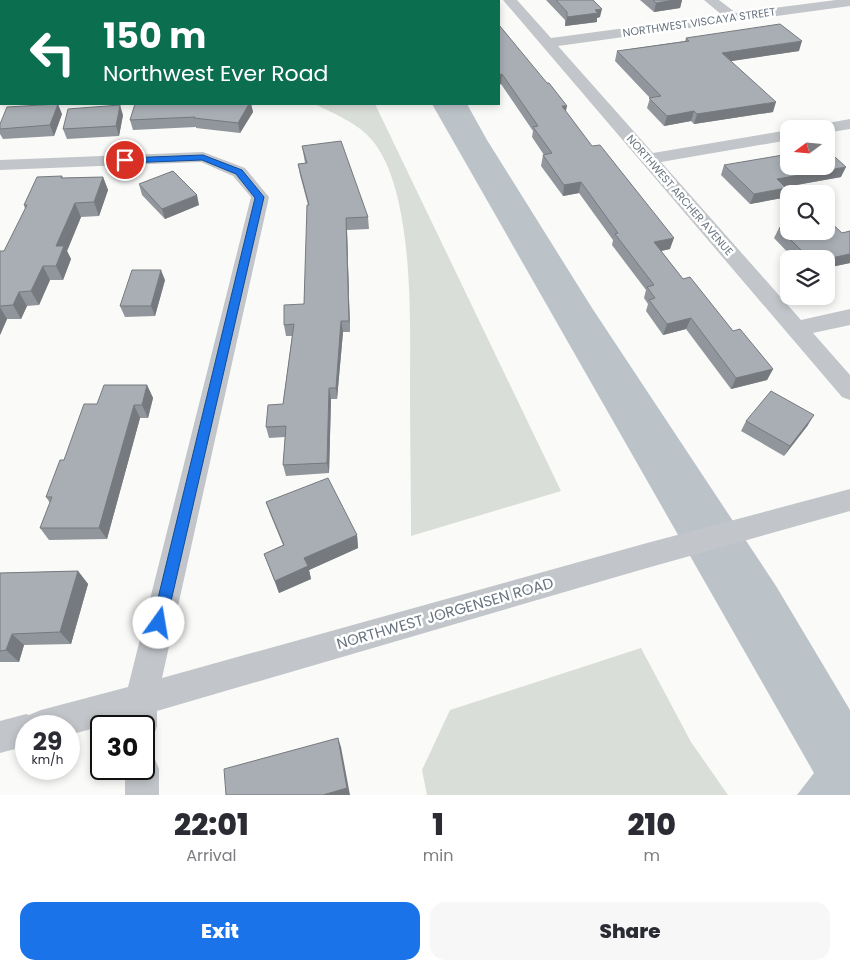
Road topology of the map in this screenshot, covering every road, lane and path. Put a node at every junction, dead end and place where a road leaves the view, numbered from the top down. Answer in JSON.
{"nodes":[{"id":1,"x":510,"y":0,"type":"edge"},
{"id":2,"x":711,"y":0,"type":"edge"},
{"id":3,"x":850,"y":2,"type":"edge"},
{"id":4,"x":733,"y":18,"type":"junction"},
{"id":5,"x":547,"y":43,"type":"junction"},
{"id":6,"x":850,"y":124,"type":"edge"},
{"id":7,"x":835,"y":127,"type":"edge"},
{"id":8,"x":780,"y":137,"type":"edge"},
{"id":9,"x":649,"y":159,"type":"junction"},
{"id":10,"x":2,"y":169,"type":"edge"},
{"id":11,"x":850,"y":317,"type":"edge"},
{"id":12,"x":797,"y":329,"type":"junction"},
{"id":13,"x":850,"y":391,"type":"edge"},
{"id":14,"x":850,"y":500,"type":"edge"},
{"id":15,"x":141,"y":713,"type":"edge"},
{"id":16,"x":80,"y":721,"type":"edge"},
{"id":17,"x":15,"y":733,"type":"edge"},
{"id":18,"x":0,"y":737,"type":"edge"},
{"id":19,"x":142,"y":780,"type":"edge"},
{"id":20,"x":142,"y":795,"type":"edge"}],
"edges":[{"from":1,"to":5,"type":"street","name":"NORTHWEST ARCHER AVENUE"},
{"from":2,"to":4,"type":"street"},
{"from":3,"to":4,"type":"street","name":"NORTHWEST VISCAYA STREET"},
{"from":4,"to":5,"type":"street","name":"NORTHWEST VISCAYA STREET"},
{"from":5,"to":9,"type":"street","name":"NORTHWEST ARCHER AVENUE"},
{"from":6,"to":7,"type":"street"},
{"from":8,"to":9,"type":"street"},
{"from":9,"to":12,"type":"street","name":"NORTHWEST ARCHER AVENUE"},
{"from":10,"to":15,"type":"street"},
{"from":11,"to":12,"type":"street"},
{"from":12,"to":13,"type":"street","name":"NORTHWEST ARCHER AVENUE"},
{"from":14,"to":15,"type":"street","name":"NORTHWEST JORGENSEN ROAD"},
{"from":15,"to":16,"type":"street","name":"NORTHWEST JORGENSEN ROAD"},
{"from":17,"to":18,"type":"street"},
{"from":19,"to":20,"type":"street"}]}
